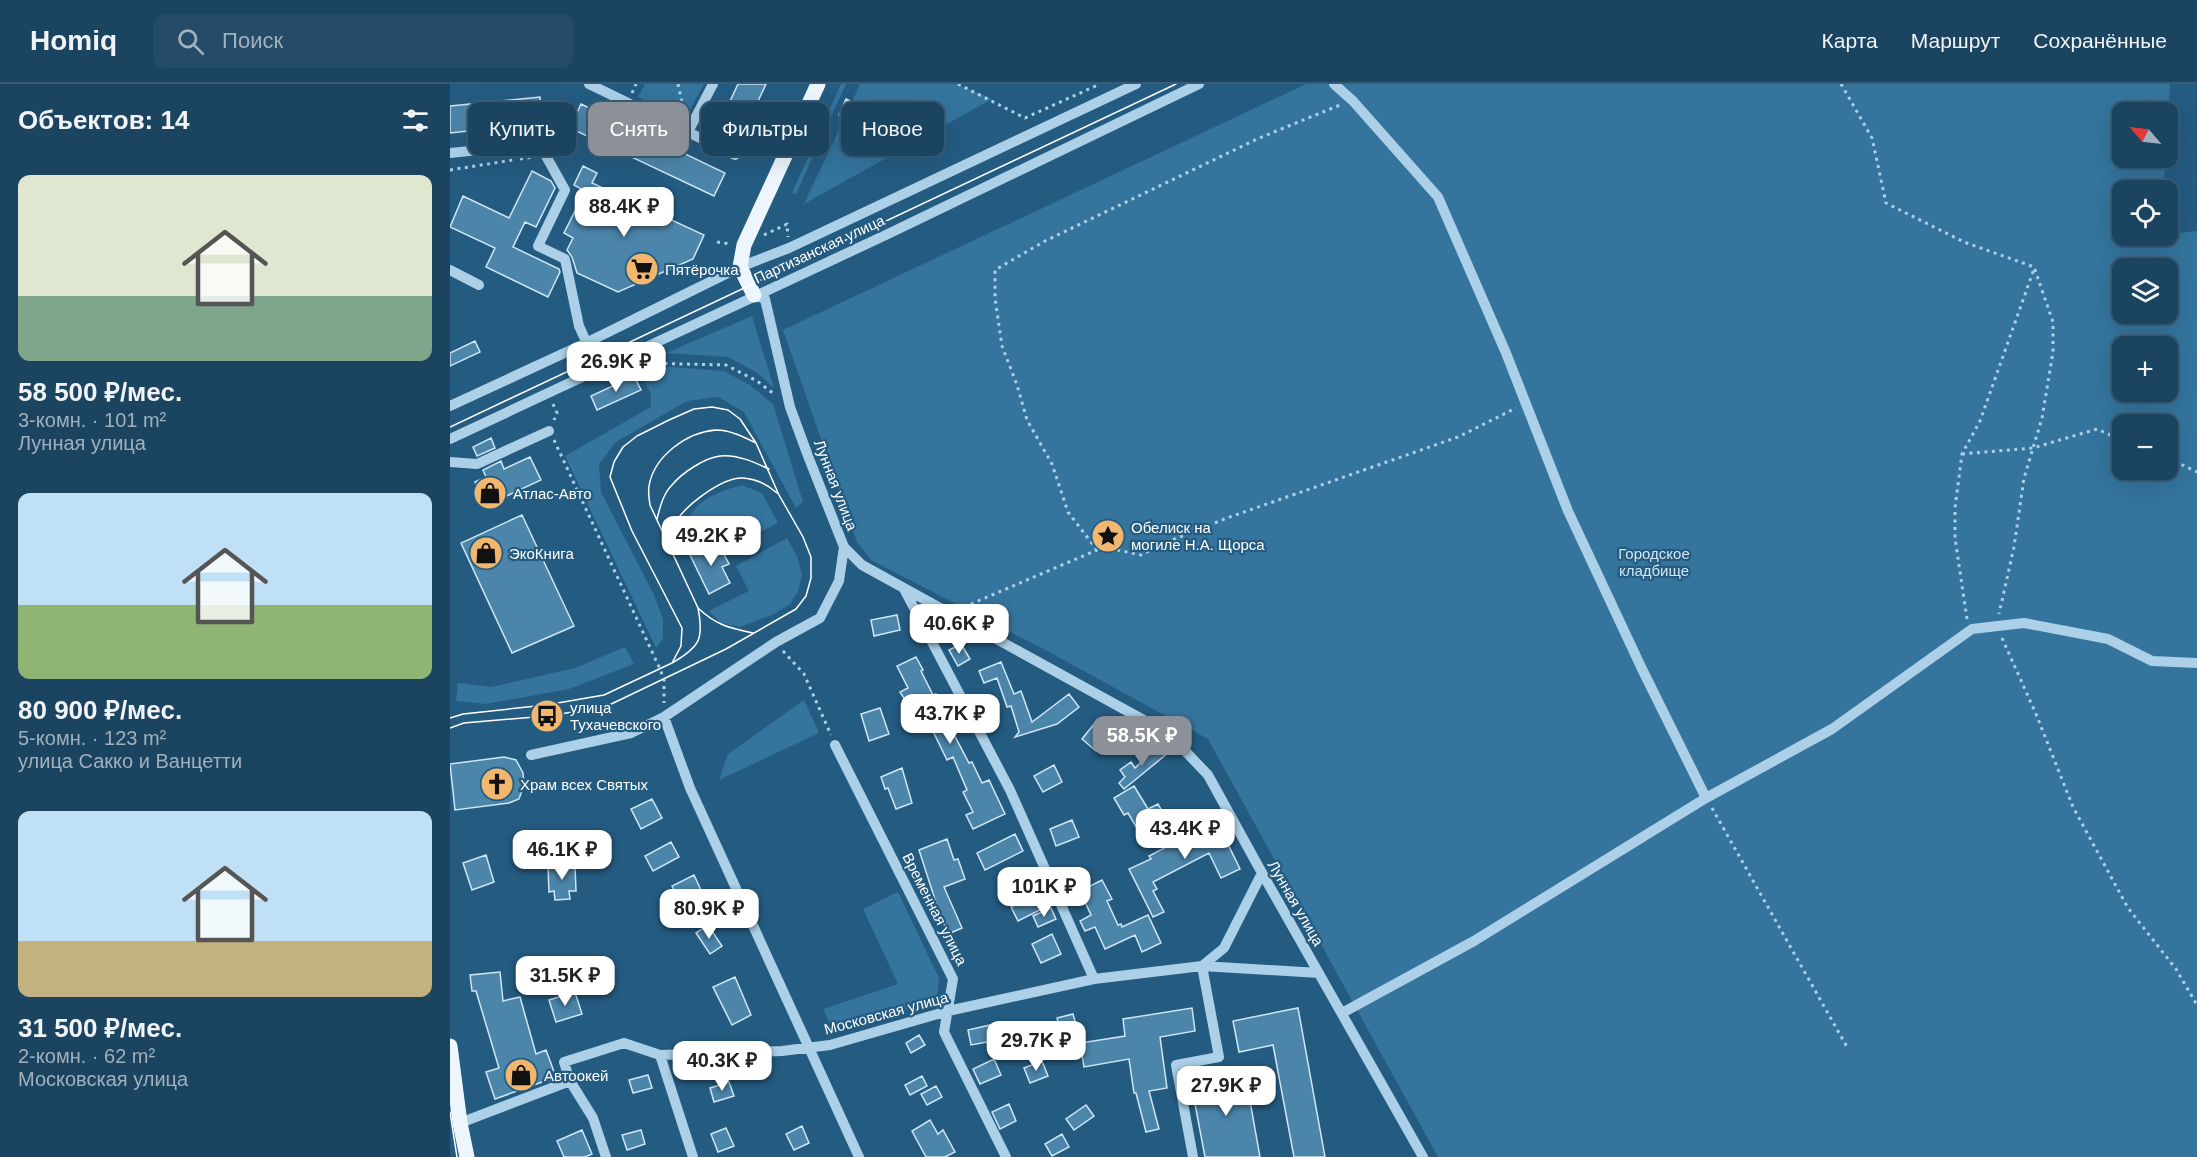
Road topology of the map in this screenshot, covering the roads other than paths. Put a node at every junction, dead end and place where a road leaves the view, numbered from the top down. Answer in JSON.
{"nodes":[{"id":1,"x":589,"y":84,"type":"edge"},
{"id":2,"x":713,"y":84,"type":"edge"},
{"id":3,"x":818,"y":84,"type":"edge"},
{"id":4,"x":1136,"y":84,"type":"edge"},
{"id":5,"x":1199,"y":84,"type":"edge"},
{"id":6,"x":1334,"y":84,"type":"edge"},
{"id":7,"x":626,"y":102,"type":"edge"},
{"id":8,"x":689,"y":130,"type":"edge"},
{"id":9,"x":468,"y":151,"type":"edge"},
{"id":10,"x":450,"y":153,"type":"edge"},
{"id":11,"x":546,"y":156,"type":"dead end"},
{"id":12,"x":740,"y":267,"type":"junction"},
{"id":13,"x":450,"y":270,"type":"edge"},
{"id":14,"x":479,"y":285,"type":"dead end"},
{"id":15,"x":754,"y":295,"type":"junction"},
{"id":16,"x":586,"y":343,"type":"junction"},
{"id":17,"x":599,"y":370,"type":"junction"},
{"id":18,"x":450,"y":406,"type":"edge"},
{"id":19,"x":549,"y":431,"type":"road end"},
{"id":20,"x":450,"y":439,"type":"edge"},
{"id":21,"x":450,"y":462,"type":"edge"},
{"id":22,"x":844,"y":547,"type":"junction"},
{"id":23,"x":904,"y":589,"type":"junction"},
{"id":24,"x":2197,"y":663,"type":"edge"},
{"id":25,"x":664,"y":717,"type":"junction"},
{"id":26,"x":835,"y":745,"type":"road end"},
{"id":27,"x":531,"y":755,"type":"dead end"},
{"id":28,"x":1706,"y":798,"type":"junction"},
{"id":29,"x":1262,"y":873,"type":"junction"},
{"id":30,"x":1202,"y":966,"type":"junction"},
{"id":31,"x":1319,"y":973,"type":"junction"},
{"id":32,"x":1094,"y":979,"type":"junction"},
{"id":33,"x":948,"y":1011,"type":"junction"},
{"id":34,"x":1342,"y":1013,"type":"junction"},
{"id":35,"x":450,"y":1046,"type":"edge"},
{"id":36,"x":810,"y":1047,"type":"junction"},
{"id":37,"x":660,"y":1055,"type":"junction"},
{"id":38,"x":570,"y":1081,"type":"junction"},
{"id":39,"x":460,"y":1123,"type":"junction"},
{"id":40,"x":466,"y":1157,"type":"edge"},
{"id":41,"x":606,"y":1157,"type":"edge"},
{"id":42,"x":693,"y":1157,"type":"edge"},
{"id":43,"x":859,"y":1157,"type":"edge"},
{"id":44,"x":1006,"y":1157,"type":"edge"},
{"id":45,"x":1193,"y":1157,"type":"edge"},
{"id":46,"x":1423,"y":1157,"type":"edge"}],
"edges":[{"from":1,"to":7,"type":"street"},
{"from":2,"to":8,"type":"street"},
{"from":3,"to":12,"type":"main road"},
{"from":4,"to":12,"type":"street","name":"Партизанская улица"},
{"from":5,"to":15,"type":"street","name":"Партизанская улица"},
{"from":6,"to":28,"type":"street"},
{"from":9,"to":10,"type":"street"},
{"from":11,"to":16,"type":"street"},
{"from":12,"to":15,"type":"main road"},
{"from":12,"to":16,"type":"street","name":"Партизанская улица"},
{"from":13,"to":14,"type":"street"},
{"from":15,"to":17,"type":"street","name":"Партизанская улица"},
{"from":15,"to":22,"type":"street","name":"Лунная улица"},
{"from":16,"to":17,"type":"street"},
{"from":16,"to":18,"type":"street","name":"Партизанская улица"},
{"from":17,"to":20,"type":"street","name":"Партизанская улица"},
{"from":19,"to":21,"type":"street"},
{"from":22,"to":23,"type":"street","name":"Лунная улица"},
{"from":22,"to":25,"type":"street"},
{"from":23,"to":29,"type":"street","name":"Лунная улица"},
{"from":23,"to":32,"type":"street"},
{"from":24,"to":28,"type":"street"},
{"from":25,"to":27,"type":"street"},
{"from":25,"to":36,"type":"street"},
{"from":26,"to":33,"type":"street","name":"Временная улица"},
{"from":28,"to":34,"type":"street"},
{"from":29,"to":30,"type":"street"},
{"from":29,"to":31,"type":"street","name":"Лунная улица"},
{"from":30,"to":31,"type":"street","name":"Московская улица"},
{"from":30,"to":32,"type":"street","name":"Московская улица"},
{"from":30,"to":45,"type":"street"},
{"from":31,"to":34,"type":"street","name":"Лунная улица"},
{"from":32,"to":33,"type":"street","name":"Московская улица"},
{"from":33,"to":36,"type":"street","name":"Московская улица"},
{"from":33,"to":44,"type":"street","name":"Временная улица"},
{"from":34,"to":46,"type":"street","name":"Лунная улица"},
{"from":35,"to":39,"type":"main road"},
{"from":36,"to":37,"type":"street","name":"Московская улица"},
{"from":36,"to":43,"type":"street"},
{"from":37,"to":38,"type":"street","name":"Московская улица"},
{"from":37,"to":42,"type":"street"},
{"from":38,"to":39,"type":"street"},
{"from":38,"to":41,"type":"street"},
{"from":39,"to":40,"type":"main road"}]}
